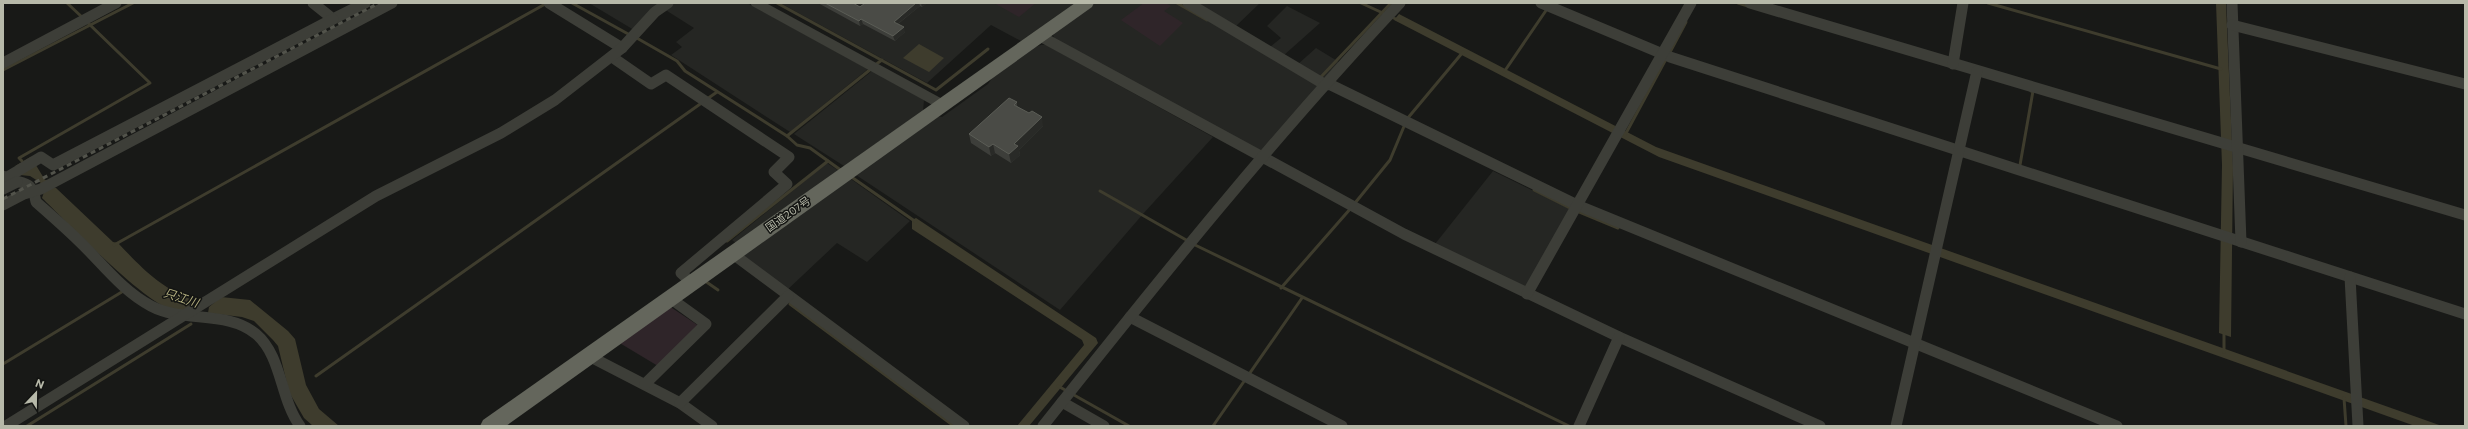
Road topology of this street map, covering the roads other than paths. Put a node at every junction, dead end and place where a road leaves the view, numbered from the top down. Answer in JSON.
{"nodes":[{"id":1,"x":116,"y":3,"type":"edge"},
{"id":2,"x":313,"y":3,"type":"edge"},
{"id":3,"x":365,"y":3,"type":"edge"},
{"id":4,"x":392,"y":3,"type":"edge"},
{"id":5,"x":549,"y":3,"type":"edge"},
{"id":6,"x":668,"y":3,"type":"edge"},
{"id":7,"x":756,"y":3,"type":"edge"},
{"id":8,"x":1086,"y":3,"type":"edge"},
{"id":9,"x":1188,"y":3,"type":"edge"},
{"id":10,"x":1400,"y":3,"type":"edge"},
{"id":11,"x":1541,"y":3,"type":"edge"},
{"id":12,"x":1691,"y":3,"type":"edge"},
{"id":13,"x":1750,"y":3,"type":"edge"},
{"id":14,"x":1963,"y":3,"type":"edge"},
{"id":15,"x":2232,"y":3,"type":"edge"},
{"id":16,"x":333,"y":19,"type":"junction"},
{"id":17,"x":2232,"y":25,"type":"junction"},
{"id":18,"x":1040,"y":36,"type":"junction"},
{"id":19,"x":622,"y":48,"type":"junction"},
{"id":20,"x":1666,"y":55,"type":"junction"},
{"id":21,"x":612,"y":57,"type":"junction"},
{"id":22,"x":3,"y":63,"type":"edge"},
{"id":23,"x":1953,"y":64,"type":"junction"},
{"id":24,"x":1976,"y":74,"type":"junction"},
{"id":25,"x":1320,"y":82,"type":"junction"},
{"id":26,"x":2465,"y":84,"type":"edge"},
{"id":27,"x":943,"y":105,"type":"junction"},
{"id":28,"x":2231,"y":147,"type":"junction"},
{"id":29,"x":1959,"y":150,"type":"junction"},
{"id":30,"x":1262,"y":157,"type":"junction"},
{"id":31,"x":16,"y":176,"type":"junction"},
{"id":32,"x":4,"y":177,"type":"edge"},
{"id":33,"x":3,"y":189,"type":"edge"},
{"id":34,"x":38,"y":190,"type":"junction"},
{"id":35,"x":3,"y":205,"type":"edge"},
{"id":36,"x":1576,"y":209,"type":"junction"},
{"id":37,"x":2465,"y":215,"type":"edge"},
{"id":38,"x":2236,"y":240,"type":"junction"},
{"id":39,"x":733,"y":254,"type":"junction"},
{"id":40,"x":2350,"y":277,"type":"junction"},
{"id":41,"x":696,"y":279,"type":"junction"},
{"id":42,"x":1527,"y":294,"type":"junction"},
{"id":43,"x":788,"y":296,"type":"junction"},
{"id":44,"x":670,"y":298,"type":"junction"},
{"id":45,"x":2465,"y":314,"type":"edge"},
{"id":46,"x":183,"y":316,"type":"junction"},
{"id":47,"x":1130,"y":317,"type":"junction"},
{"id":48,"x":1619,"y":337,"type":"junction"},
{"id":49,"x":1913,"y":347,"type":"junction"},
{"id":50,"x":589,"y":356,"type":"junction"},
{"id":51,"x":645,"y":384,"type":"junction"},
{"id":52,"x":1067,"y":396,"type":"junction"},
{"id":53,"x":680,"y":403,"type":"junction"},
{"id":54,"x":6,"y":426,"type":"edge"},
{"id":55,"x":300,"y":426,"type":"edge"},
{"id":56,"x":490,"y":426,"type":"edge"},
{"id":57,"x":712,"y":426,"type":"edge"},
{"id":58,"x":964,"y":426,"type":"edge"},
{"id":59,"x":1043,"y":426,"type":"edge"},
{"id":60,"x":1104,"y":426,"type":"edge"},
{"id":61,"x":1342,"y":426,"type":"edge"},
{"id":62,"x":1579,"y":426,"type":"edge"},
{"id":63,"x":1820,"y":426,"type":"edge"},
{"id":64,"x":1896,"y":426,"type":"edge"},
{"id":65,"x":2117,"y":426,"type":"edge"},
{"id":66,"x":2358,"y":426,"type":"edge"}],
"edges":[{"from":1,"to":22,"type":"street"},
{"from":2,"to":16,"type":"street"},
{"from":3,"to":16,"type":"street"},
{"from":4,"to":34,"type":"street"},
{"from":5,"to":19,"type":"street"},
{"from":6,"to":19,"type":"street"},
{"from":7,"to":27,"type":"street"},
{"from":8,"to":18,"type":"highway","name":"国道207号"},
{"from":9,"to":25,"type":"street"},
{"from":10,"to":25,"type":"street"},
{"from":11,"to":20,"type":"street"},
{"from":12,"to":20,"type":"street"},
{"from":13,"to":23,"type":"street"},
{"from":14,"to":23,"type":"street"},
{"from":15,"to":17,"type":"street"},
{"from":16,"to":31,"type":"street"},
{"from":17,"to":26,"type":"street"},
{"from":17,"to":28,"type":"street"},
{"from":18,"to":27,"type":"highway","name":"国道207号"},
{"from":18,"to":30,"type":"street"},
{"from":19,"to":21,"type":"street"},
{"from":20,"to":29,"type":"street"},
{"from":20,"to":36,"type":"street"},
{"from":21,"to":41,"type":"street"},
{"from":21,"to":46,"type":"street"},
{"from":23,"to":24,"type":"street"},
{"from":24,"to":28,"type":"street"},
{"from":24,"to":29,"type":"street"},
{"from":25,"to":30,"type":"street"},
{"from":25,"to":36,"type":"street"},
{"from":27,"to":39,"type":"highway","name":"国道207号"},
{"from":28,"to":37,"type":"street"},
{"from":28,"to":38,"type":"street"},
{"from":29,"to":38,"type":"street"},
{"from":29,"to":49,"type":"street"},
{"from":30,"to":42,"type":"street"},
{"from":30,"to":47,"type":"street"},
{"from":31,"to":32,"type":"street"},
{"from":31,"to":33,"type":"street"},
{"from":31,"to":34,"type":"street"},
{"from":34,"to":35,"type":"street"},
{"from":34,"to":46,"type":"street"},
{"from":36,"to":42,"type":"street"},
{"from":36,"to":49,"type":"street"},
{"from":38,"to":40,"type":"street"},
{"from":39,"to":41,"type":"highway","name":"国道207号"},
{"from":39,"to":43,"type":"street"},
{"from":40,"to":45,"type":"street"},
{"from":40,"to":66,"type":"street"},
{"from":41,"to":44,"type":"highway","name":"国道207号"},
{"from":42,"to":48,"type":"street"},
{"from":43,"to":53,"type":"street"},
{"from":43,"to":58,"type":"street"},
{"from":44,"to":50,"type":"highway","name":"国道207号"},
{"from":44,"to":51,"type":"street"},
{"from":46,"to":54,"type":"street"},
{"from":46,"to":55,"type":"street"},
{"from":47,"to":52,"type":"street"},
{"from":47,"to":61,"type":"street"},
{"from":48,"to":62,"type":"street"},
{"from":48,"to":63,"type":"street"},
{"from":49,"to":64,"type":"street"},
{"from":49,"to":65,"type":"street"},
{"from":50,"to":51,"type":"street"},
{"from":50,"to":56,"type":"highway","name":"国道207号"},
{"from":51,"to":53,"type":"street"},
{"from":52,"to":59,"type":"street"},
{"from":52,"to":60,"type":"street"},
{"from":53,"to":57,"type":"street"}]}
